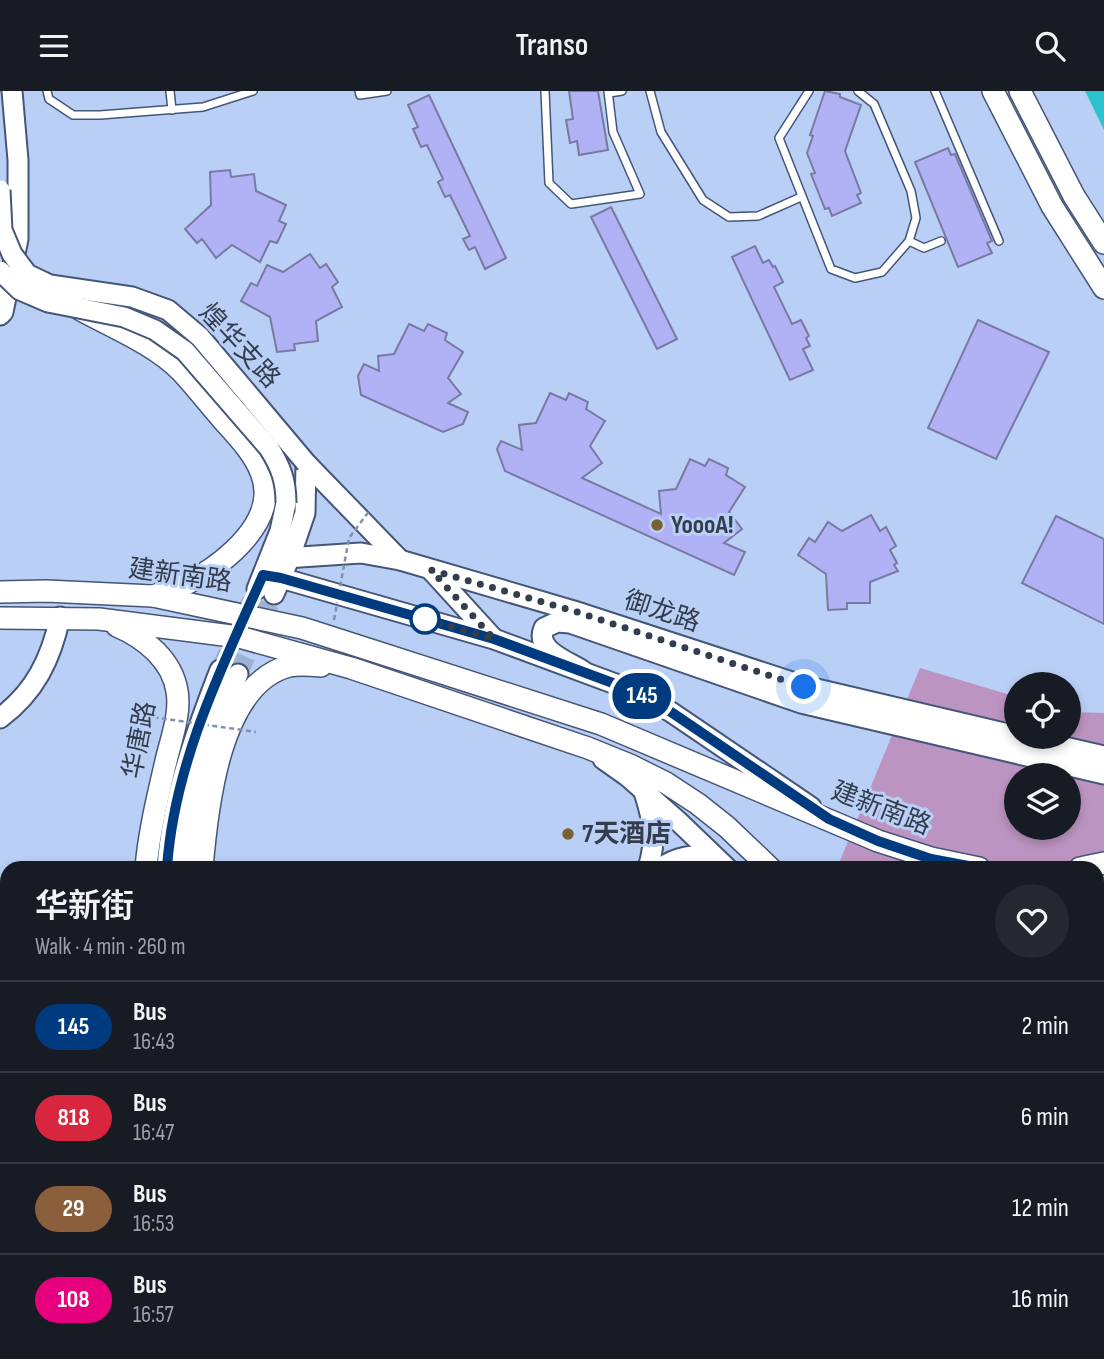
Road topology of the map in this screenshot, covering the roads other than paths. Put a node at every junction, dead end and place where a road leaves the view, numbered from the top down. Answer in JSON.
{"nodes":[{"id":1,"x":12,"y":91,"type":"edge"},
{"id":2,"x":47,"y":91,"type":"edge"},
{"id":3,"x":170,"y":91,"type":"edge"},
{"id":4,"x":253,"y":91,"type":"edge"},
{"id":5,"x":359,"y":91,"type":"edge"},
{"id":6,"x":387,"y":91,"type":"edge"},
{"id":7,"x":545,"y":91,"type":"edge"},
{"id":8,"x":622,"y":91,"type":"edge"},
{"id":9,"x":650,"y":91,"type":"edge"},
{"id":10,"x":809,"y":91,"type":"edge"},
{"id":11,"x":858,"y":91,"type":"edge"},
{"id":12,"x":935,"y":91,"type":"edge"},
{"id":13,"x":993,"y":91,"type":"edge"},
{"id":14,"x":1020,"y":91,"type":"edge"},
{"id":15,"x":608,"y":92,"type":"edge"},
{"id":16,"x":172,"y":110,"type":"junction"},
{"id":17,"x":0,"y":190,"type":"edge"},
{"id":18,"x":801,"y":197,"type":"junction"},
{"id":19,"x":909,"y":241,"type":"junction"},
{"id":20,"x":941,"y":241,"type":"dead end"},
{"id":21,"x":999,"y":241,"type":"dead end"},
{"id":22,"x":1104,"y":243,"type":"edge"},
{"id":23,"x":0,"y":271,"type":"edge"},
{"id":24,"x":1104,"y":288,"type":"edge"},
{"id":25,"x":76,"y":307,"type":"junction"},
{"id":26,"x":0,"y":315,"type":"edge"},
{"id":27,"x":306,"y":463,"type":"junction"},
{"id":28,"x":290,"y":557,"type":"junction"},
{"id":29,"x":400,"y":560,"type":"junction"},
{"id":30,"x":431,"y":570,"type":"junction"},
{"id":31,"x":269,"y":579,"type":"junction"},
{"id":32,"x":0,"y":592,"type":"edge"},
{"id":33,"x":153,"y":596,"type":"junction"},
{"id":34,"x":60,"y":617,"type":"junction"},
{"id":35,"x":0,"y":618,"type":"edge"},
{"id":36,"x":99,"y":619,"type":"junction"},
{"id":37,"x":494,"y":639,"type":"junction"},
{"id":38,"x":351,"y":668,"type":"junction"},
{"id":39,"x":583,"y":671,"type":"junction"},
{"id":40,"x":0,"y":718,"type":"edge"},
{"id":41,"x":1004,"y":733,"type":"edge"},
{"id":42,"x":588,"y":748,"type":"junction"},
{"id":43,"x":1074,"y":749,"type":"edge"},
{"id":44,"x":1104,"y":756,"type":"edge"},
{"id":45,"x":1104,"y":774,"type":"edge"},
{"id":46,"x":644,"y":791,"type":"junction"},
{"id":47,"x":829,"y":819,"type":"junction"},
{"id":48,"x":147,"y":861,"type":"edge"},
{"id":49,"x":168,"y":861,"type":"edge"},
{"id":50,"x":184,"y":861,"type":"edge"},
{"id":51,"x":203,"y":861,"type":"edge"},
{"id":52,"x":650,"y":861,"type":"edge"},
{"id":53,"x":672,"y":861,"type":"edge"},
{"id":54,"x":716,"y":861,"type":"edge"},
{"id":55,"x":719,"y":861,"type":"edge"},
{"id":56,"x":763,"y":861,"type":"edge"},
{"id":57,"x":942,"y":861,"type":"edge"}],
"edges":[{"from":1,"to":26,"type":"main road"},
{"from":2,"to":16,"type":"lane"},
{"from":3,"to":16,"type":"lane"},
{"from":4,"to":16,"type":"lane"},
{"from":5,"to":6,"type":"lane"},
{"from":7,"to":15,"type":"lane"},
{"from":8,"to":15,"type":"lane"},
{"from":9,"to":18,"type":"lane"},
{"from":10,"to":18,"type":"lane"},
{"from":11,"to":19,"type":"lane"},
{"from":12,"to":21,"type":"lane"},
{"from":13,"to":24,"type":"main road"},
{"from":14,"to":22,"type":"main road"},
{"from":17,"to":27,"type":"main road","name":"煌华支路","bridge":true},
{"from":18,"to":19,"type":"lane"},
{"from":19,"to":20,"type":"lane"},
{"from":23,"to":25,"type":"main road","name":"煌华支路","bridge":true},
{"from":25,"to":31,"type":"main road","name":"煌华支路","bridge":true},
{"from":25,"to":33,"type":"main road","bridge":true},
{"from":27,"to":28,"type":"main road"},
{"from":27,"to":29,"type":"main road","name":"煌华支路"},
{"from":28,"to":29,"type":"main road","name":"御龙路"},
{"from":28,"to":31,"type":"main road"},
{"from":29,"to":30,"type":"main road","name":"御龙路"},
{"from":30,"to":37,"type":"main road"},
{"from":30,"to":41,"type":"main road","name":"御龙路"},
{"from":31,"to":37,"type":"main road"},
{"from":32,"to":33,"type":"main road","name":"建新南路"},
{"from":33,"to":47,"type":"main road","name":"建新南路"},
{"from":34,"to":35,"type":"main road","name":"建新南路"},
{"from":34,"to":36,"type":"main road","name":"建新南路"},
{"from":34,"to":40,"type":"main road"},
{"from":36,"to":38,"type":"main road","name":"建新南路"},
{"from":36,"to":48,"type":"main road","name":"华唐路"},
{"from":37,"to":39,"type":"main road"},
{"from":38,"to":42,"type":"main road","name":"建新南路"},
{"from":38,"to":51,"type":"main road"},
{"from":39,"to":45,"type":"main road","name":"御龙路"},
{"from":39,"to":47,"type":"main road"},
{"from":42,"to":46,"type":"main road","name":"建新南路"},
{"from":42,"to":56,"type":"main road","name":"建新南路"},
{"from":43,"to":44,"type":"main road","name":"御龙路"},
{"from":46,"to":52,"type":"main road"},
{"from":46,"to":55,"type":"main road","name":"建新南路"},
{"from":47,"to":57,"type":"main road","name":"建新南路"},
{"from":49,"to":50,"type":"main road"},
{"from":53,"to":54,"type":"main road"}]}
